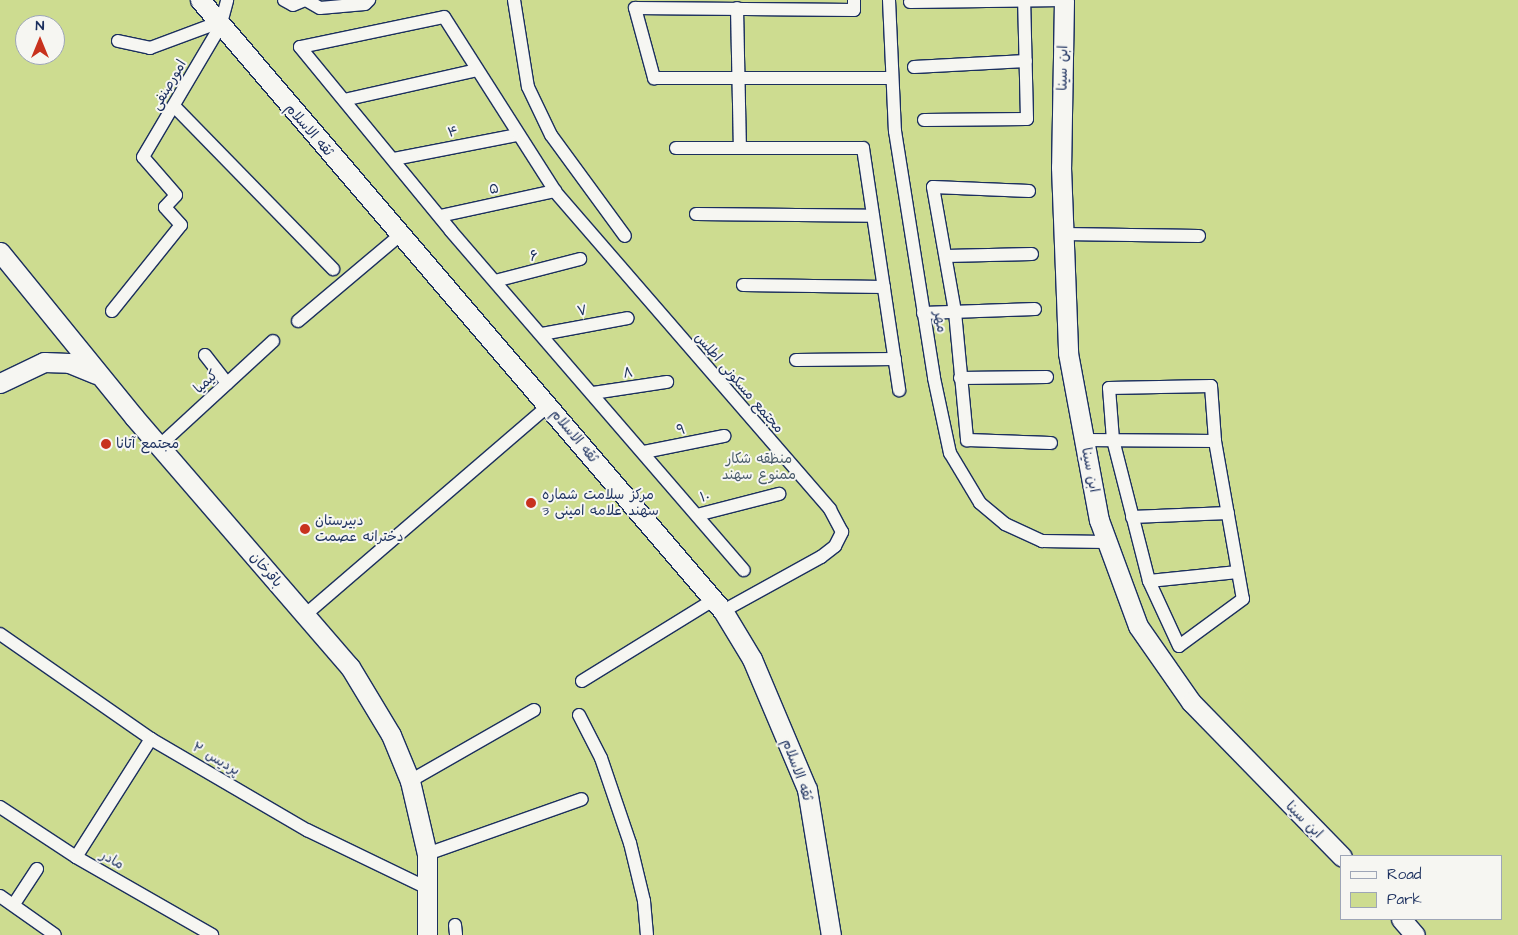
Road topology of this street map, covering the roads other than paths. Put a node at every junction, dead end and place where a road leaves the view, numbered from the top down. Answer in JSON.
{"nodes":[{"id":1,"x":200,"y":0,"type":"edge"},
{"id":2,"x":227,"y":0,"type":"edge"},
{"id":3,"x":284,"y":0,"type":"edge"},
{"id":4,"x":306,"y":0,"type":"edge"},
{"id":5,"x":369,"y":0,"type":"edge"},
{"id":6,"x":514,"y":0,"type":"edge"},
{"id":7,"x":854,"y":0,"type":"edge"},
{"id":8,"x":889,"y":0,"type":"edge"},
{"id":9,"x":1024,"y":0,"type":"edge"},
{"id":10,"x":1064,"y":0,"type":"edge"},
{"id":11,"x":910,"y":2,"type":"dead end"},
{"id":12,"x":658,"y":4,"type":"edge"},
{"id":13,"x":736,"y":8,"type":"junction"},
{"id":14,"x":219,"y":25,"type":"junction"},
{"id":15,"x":118,"y":41,"type":"dead end"},
{"id":16,"x":1026,"y":61,"type":"junction"},
{"id":17,"x":914,"y":67,"type":"dead end"},
{"id":18,"x":477,"y":70,"type":"junction"},
{"id":19,"x":738,"y":78,"type":"junction"},
{"id":20,"x":892,"y":78,"type":"junction"},
{"id":21,"x":344,"y":100,"type":"junction"},
{"id":22,"x":174,"y":106,"type":"junction"},
{"id":23,"x":924,"y":120,"type":"dead end"},
{"id":24,"x":518,"y":135,"type":"junction"},
{"id":25,"x":676,"y":148,"type":"dead end"},
{"id":26,"x":740,"y":148,"type":"junction"},
{"id":27,"x":394,"y":159,"type":"junction"},
{"id":28,"x":1029,"y":191,"type":"dead end"},
{"id":29,"x":555,"y":192,"type":"junction"},
{"id":30,"x":696,"y":214,"type":"dead end"},
{"id":31,"x":440,"y":216,"type":"junction"},
{"id":32,"x":873,"y":216,"type":"junction"},
{"id":33,"x":1063,"y":234,"type":"junction"},
{"id":34,"x":400,"y":235,"type":"junction"},
{"id":35,"x":625,"y":236,"type":"dead end"},
{"id":36,"x":1199,"y":236,"type":"dead end"},
{"id":37,"x":0,"y":252,"type":"edge"},
{"id":38,"x":1032,"y":254,"type":"dead end"},
{"id":39,"x":946,"y":256,"type":"junction"},
{"id":40,"x":580,"y":259,"type":"dead end"},
{"id":41,"x":333,"y":269,"type":"dead end"},
{"id":42,"x":495,"y":281,"type":"junction"},
{"id":43,"x":743,"y":285,"type":"dead end"},
{"id":44,"x":884,"y":287,"type":"junction"},
{"id":45,"x":1035,"y":309,"type":"dead end"},
{"id":46,"x":112,"y":311,"type":"dead end"},
{"id":47,"x":954,"y":312,"type":"junction"},
{"id":48,"x":923,"y":313,"type":"junction"},
{"id":49,"x":628,"y":318,"type":"dead end"},
{"id":50,"x":298,"y":321,"type":"dead end"},
{"id":51,"x":542,"y":334,"type":"junction"},
{"id":52,"x":273,"y":340,"type":"dead end"},
{"id":53,"x":205,"y":355,"type":"dead end"},
{"id":54,"x":895,"y":359,"type":"junction"},
{"id":55,"x":796,"y":360,"type":"dead end"},
{"id":56,"x":101,"y":377,"type":"junction"},
{"id":57,"x":1047,"y":377,"type":"dead end"},
{"id":58,"x":960,"y":378,"type":"junction"},
{"id":59,"x":668,"y":382,"type":"dead end"},
{"id":60,"x":0,"y":383,"type":"edge"},
{"id":61,"x":227,"y":383,"type":"junction"},
{"id":62,"x":899,"y":390,"type":"dead end"},
{"id":63,"x":593,"y":393,"type":"junction"},
{"id":64,"x":548,"y":406,"type":"junction"},
{"id":65,"x":724,"y":436,"type":"dead end"},
{"id":66,"x":1084,"y":440,"type":"junction"},
{"id":67,"x":1113,"y":440,"type":"junction"},
{"id":68,"x":1215,"y":441,"type":"junction"},
{"id":69,"x":1051,"y":443,"type":"dead end"},
{"id":70,"x":159,"y":446,"type":"junction"},
{"id":71,"x":644,"y":452,"type":"junction"},
{"id":72,"x":779,"y":494,"type":"dead end"},
{"id":73,"x":1228,"y":512,"type":"junction"},
{"id":74,"x":697,"y":515,"type":"junction"},
{"id":75,"x":1132,"y":518,"type":"junction"},
{"id":76,"x":1106,"y":542,"type":"junction"},
{"id":77,"x":744,"y":570,"type":"dead end"},
{"id":78,"x":1238,"y":572,"type":"junction"},
{"id":79,"x":1148,"y":581,"type":"junction"},
{"id":80,"x":718,"y":606,"type":"junction"},
{"id":81,"x":305,"y":615,"type":"junction"},
{"id":82,"x":0,"y":634,"type":"edge"},
{"id":83,"x":582,"y":681,"type":"dead end"},
{"id":84,"x":534,"y":710,"type":"dead end"},
{"id":85,"x":579,"y":715,"type":"dead end"},
{"id":86,"x":151,"y":739,"type":"junction"},
{"id":87,"x":410,"y":781,"type":"junction"},
{"id":88,"x":582,"y":799,"type":"dead end"},
{"id":89,"x":0,"y":808,"type":"edge"},
{"id":90,"x":427,"y":854,"type":"junction"},
{"id":91,"x":1340,"y":855,"type":"edge"},
{"id":92,"x":76,"y":857,"type":"junction"},
{"id":93,"x":37,"y":869,"type":"dead end"},
{"id":94,"x":429,"y":889,"type":"junction"},
{"id":95,"x":0,"y":896,"type":"edge"},
{"id":96,"x":14,"y":904,"type":"junction"},
{"id":97,"x":1402,"y":920,"type":"edge"},
{"id":98,"x":39,"y":930,"type":"edge"},
{"id":99,"x":55,"y":935,"type":"edge"},
{"id":100,"x":212,"y":935,"type":"edge"},
{"id":101,"x":427,"y":935,"type":"edge"},
{"id":102,"x":647,"y":935,"type":"edge"},
{"id":103,"x":831,"y":935,"type":"edge"},
{"id":104,"x":1415,"y":935,"type":"edge"}],
"edges":[{"from":1,"to":14,"type":"street","name":"ثقه الاسلام"},
{"from":2,"to":14,"type":"street","name":"امورصنفی"},
{"from":3,"to":4,"type":"street"},
{"from":4,"to":5,"type":"street"},
{"from":6,"to":35,"type":"street"},
{"from":7,"to":13,"type":"street"},
{"from":8,"to":20,"type":"street","name":"مهر"},
{"from":9,"to":10,"type":"street"},
{"from":9,"to":11,"type":"street"},
{"from":9,"to":16,"type":"street"},
{"from":10,"to":33,"type":"street","name":"ابن سینا"},
{"from":12,"to":13,"type":"street"},
{"from":12,"to":19,"type":"street"},
{"from":13,"to":19,"type":"street"},
{"from":14,"to":15,"type":"street"},
{"from":14,"to":22,"type":"street","name":"امورصنفی"},
{"from":14,"to":34,"type":"street","name":"ثقه الاسلام"},
{"from":16,"to":17,"type":"street"},
{"from":16,"to":23,"type":"street"},
{"from":18,"to":21,"type":"street"},
{"from":18,"to":21,"type":"street"},
{"from":18,"to":24,"type":"street"},
{"from":19,"to":20,"type":"street"},
{"from":19,"to":26,"type":"street"},
{"from":20,"to":48,"type":"street","name":"مهر"},
{"from":21,"to":27,"type":"street"},
{"from":22,"to":41,"type":"street"},
{"from":22,"to":46,"type":"street","name":"امورصنفی"},
{"from":24,"to":27,"type":"street","name":"۴"},
{"from":24,"to":29,"type":"street"},
{"from":25,"to":26,"type":"street"},
{"from":26,"to":32,"type":"street"},
{"from":27,"to":31,"type":"street"},
{"from":28,"to":39,"type":"street"},
{"from":29,"to":31,"type":"street","name":"۵"},
{"from":29,"to":80,"type":"street","name":"مجتمع مسکونی اطلس"},
{"from":30,"to":32,"type":"street"},
{"from":31,"to":42,"type":"street"},
{"from":32,"to":44,"type":"street"},
{"from":33,"to":36,"type":"street"},
{"from":33,"to":66,"type":"street","name":"ابن سینا"},
{"from":34,"to":50,"type":"street"},
{"from":34,"to":64,"type":"street","name":"ثقه الاسلام"},
{"from":37,"to":56,"type":"street","name":"باقرخان"},
{"from":38,"to":39,"type":"street"},
{"from":39,"to":47,"type":"street"},
{"from":40,"to":42,"type":"street","name":"۶"},
{"from":42,"to":51,"type":"street"},
{"from":43,"to":44,"type":"street"},
{"from":44,"to":54,"type":"street"},
{"from":45,"to":47,"type":"street"},
{"from":47,"to":48,"type":"street"},
{"from":47,"to":58,"type":"street"},
{"from":48,"to":76,"type":"street","name":"مهر"},
{"from":49,"to":51,"type":"street","name":"۷"},
{"from":51,"to":63,"type":"street"},
{"from":52,"to":61,"type":"street","name":"کیمیا"},
{"from":53,"to":61,"type":"street"},
{"from":54,"to":55,"type":"street"},
{"from":54,"to":62,"type":"street"},
{"from":56,"to":60,"type":"street"},
{"from":56,"to":70,"type":"street","name":"باقرخان"},
{"from":57,"to":58,"type":"street"},
{"from":58,"to":69,"type":"street"},
{"from":59,"to":63,"type":"street","name":"۸"},
{"from":61,"to":70,"type":"street","name":"کیمیا"},
{"from":63,"to":71,"type":"street"},
{"from":64,"to":80,"type":"street","name":"ثقه الاسلام"},
{"from":64,"to":81,"type":"street"},
{"from":65,"to":71,"type":"street","name":"۹"},
{"from":66,"to":67,"type":"street"},
{"from":66,"to":76,"type":"street","name":"ابن سینا"},
{"from":67,"to":68,"type":"street"},
{"from":67,"to":68,"type":"street"},
{"from":67,"to":75,"type":"street"},
{"from":68,"to":73,"type":"street"},
{"from":70,"to":81,"type":"street","name":"باقرخان"},
{"from":71,"to":74,"type":"street"},
{"from":72,"to":74,"type":"street","name":"۱۰"},
{"from":73,"to":75,"type":"street"},
{"from":73,"to":78,"type":"street"},
{"from":74,"to":77,"type":"street"},
{"from":75,"to":79,"type":"street"},
{"from":76,"to":91,"type":"street","name":"ابن سینا"},
{"from":78,"to":79,"type":"street"},
{"from":78,"to":79,"type":"street"},
{"from":80,"to":83,"type":"street"},
{"from":80,"to":103,"type":"street","name":"ثقه الاسلام"},
{"from":81,"to":87,"type":"street","name":"باقرخان"},
{"from":82,"to":86,"type":"street","name":"پردیس ۲"},
{"from":84,"to":87,"type":"street"},
{"from":85,"to":102,"type":"street"},
{"from":86,"to":92,"type":"street"},
{"from":86,"to":94,"type":"street","name":"پردیس ۲"},
{"from":87,"to":90,"type":"street","name":"باقرخان"},
{"from":88,"to":90,"type":"street"},
{"from":89,"to":92,"type":"street","name":"مادر"},
{"from":90,"to":94,"type":"street","name":"باقرخان"},
{"from":92,"to":100,"type":"street","name":"مادر"},
{"from":93,"to":96,"type":"street"},
{"from":94,"to":101,"type":"street","name":"باقرخان"},
{"from":95,"to":96,"type":"street"},
{"from":96,"to":98,"type":"street"},
{"from":97,"to":104,"type":"street"},
{"from":98,"to":99,"type":"street"}]}
